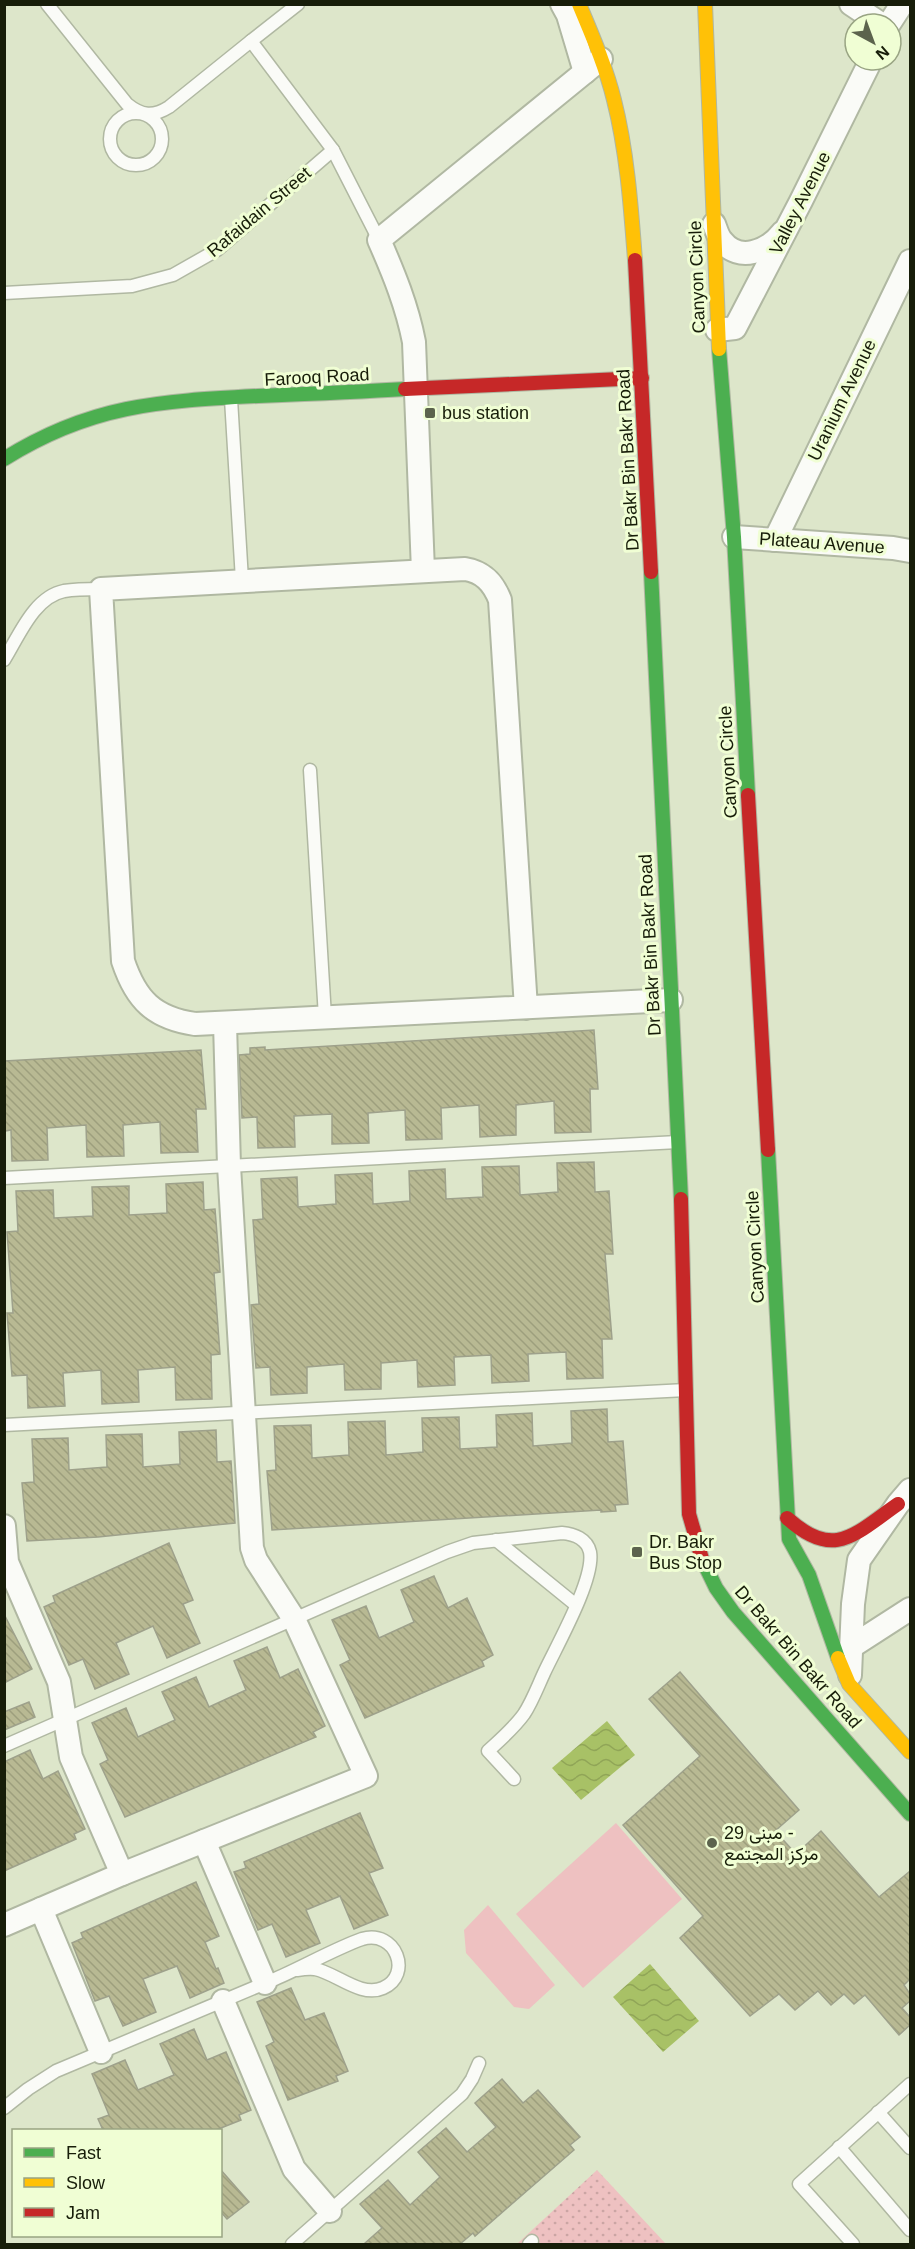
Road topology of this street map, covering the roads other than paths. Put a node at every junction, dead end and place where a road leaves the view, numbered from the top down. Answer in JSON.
{"nodes":[{"id":1,"x":47,"y":4,"type":"edge"},
{"id":2,"x":298,"y":4,"type":"edge"},
{"id":3,"x":562,"y":4,"type":"edge"},
{"id":4,"x":579,"y":4,"type":"edge"},
{"id":5,"x":705,"y":4,"type":"edge"},
{"id":6,"x":251,"y":41,"type":"junction"},
{"id":7,"x":593,"y":65,"type":"junction"},
{"id":8,"x":865,"y":72,"type":"edge"},
{"id":9,"x":142,"y":114,"type":"junction"},
{"id":10,"x":333,"y":150,"type":"junction"},
{"id":11,"x":713,"y":220,"type":"junction"},
{"id":12,"x":792,"y":220,"type":"junction"},
{"id":13,"x":379,"y":240,"type":"junction"},
{"id":14,"x":910,"y":261,"type":"edge"},
{"id":15,"x":4,"y":293,"type":"edge"},
{"id":16,"x":717,"y":330,"type":"junction"},
{"id":17,"x":642,"y":378,"type":"junction"},
{"id":18,"x":416,"y":390,"type":"junction"},
{"id":19,"x":231,"y":399,"type":"junction"},
{"id":20,"x":4,"y":459,"type":"edge"},
{"id":21,"x":734,"y":537,"type":"junction"},
{"id":22,"x":775,"y":540,"type":"junction"},
{"id":23,"x":910,"y":551,"type":"edge"},
{"id":24,"x":423,"y":571,"type":"junction"},
{"id":25,"x":242,"y":580,"type":"junction"},
{"id":26,"x":101,"y":589,"type":"junction"},
{"id":27,"x":4,"y":660,"type":"edge"},
{"id":28,"x":310,"y":770,"type":"dead end"},
{"id":29,"x":671,"y":1000,"type":"junction"},
{"id":30,"x":526,"y":1008,"type":"junction"},
{"id":31,"x":326,"y":1017,"type":"junction"},
{"id":32,"x":225,"y":1023,"type":"junction"},
{"id":33,"x":679,"y":1142,"type":"junction"},
{"id":34,"x":229,"y":1166,"type":"junction"},
{"id":35,"x":4,"y":1178,"type":"edge"},
{"id":36,"x":687,"y":1390,"type":"junction"},
{"id":37,"x":243,"y":1414,"type":"junction"},
{"id":38,"x":4,"y":1425,"type":"edge"},
{"id":39,"x":904,"y":1497,"type":"edge"},
{"id":40,"x":788,"y":1518,"type":"junction"},
{"id":41,"x":4,"y":1526,"type":"edge"},
{"id":42,"x":849,"y":1537,"type":"junction"},
{"id":43,"x":496,"y":1540,"type":"junction"},
{"id":44,"x":830,"y":1552,"type":"dead end"},
{"id":45,"x":576,"y":1605,"type":"junction"},
{"id":46,"x":910,"y":1609,"type":"edge"},
{"id":47,"x":294,"y":1619,"type":"junction"},
{"id":48,"x":851,"y":1647,"type":"junction"},
{"id":49,"x":849,"y":1684,"type":"junction"},
{"id":50,"x":65,"y":1719,"type":"junction"},
{"id":51,"x":4,"y":1746,"type":"edge"},
{"id":52,"x":910,"y":1752,"type":"edge"},
{"id":53,"x":514,"y":1779,"type":"dead end"},
{"id":54,"x":910,"y":1814,"type":"edge"},
{"id":55,"x":204,"y":1841,"type":"junction"},
{"id":56,"x":122,"y":1874,"type":"junction"},
{"id":57,"x":41,"y":1909,"type":"junction"},
{"id":58,"x":4,"y":1925,"type":"edge"},
{"id":59,"x":297,"y":1970,"type":"junction"},
{"id":60,"x":265,"y":1983,"type":"junction"},
{"id":61,"x":223,"y":2001,"type":"junction"},
{"id":62,"x":101,"y":2052,"type":"junction"},
{"id":63,"x":479,"y":2063,"type":"dead end"},
{"id":64,"x":910,"y":2084,"type":"edge"},
{"id":65,"x":4,"y":2108,"type":"edge"},
{"id":66,"x":878,"y":2112,"type":"junction"},
{"id":67,"x":839,"y":2148,"type":"junction"},
{"id":68,"x":910,"y":2148,"type":"edge"},
{"id":69,"x":330,"y":2211,"type":"junction"},
{"id":70,"x":910,"y":2230,"type":"edge"},
{"id":71,"x":292,"y":2244,"type":"edge"},
{"id":72,"x":853,"y":2244,"type":"edge"}],
"edges":[{"from":1,"to":9,"type":"lane"},
{"from":2,"to":6,"type":"lane"},
{"from":3,"to":7,"type":"street"},
{"from":4,"to":7,"type":"street","name":"Dr Bakr Bin Bakr Road"},
{"from":5,"to":11,"type":"street","name":"Canyon Circle"},
{"from":6,"to":9,"type":"lane"},
{"from":6,"to":10,"type":"lane"},
{"from":7,"to":13,"type":"street"},
{"from":7,"to":17,"type":"street","name":"Dr Bakr Bin Bakr Road"},
{"from":8,"to":12,"type":"street","name":"Valley Avenue"},
{"from":9,"to":9,"type":"lane"},
{"from":10,"to":13,"type":"lane"},
{"from":10,"to":15,"type":"lane","name":"Rafaidain Street"},
{"from":11,"to":12,"type":"street"},
{"from":11,"to":16,"type":"street","name":"Canyon Circle"},
{"from":12,"to":16,"type":"street","name":"Valley Avenue"},
{"from":13,"to":18,"type":"street"},
{"from":14,"to":22,"type":"street","name":"Uranium Avenue"},
{"from":16,"to":21,"type":"street","name":"Canyon Circle"},
{"from":17,"to":18,"type":"street","name":"Farooq Road"},
{"from":17,"to":29,"type":"street","name":"Dr Bakr Bin Bakr Road"},
{"from":18,"to":19,"type":"street","name":"Farooq Road"},
{"from":18,"to":24,"type":"street"},
{"from":19,"to":20,"type":"street","name":"Farooq Road"},
{"from":19,"to":25,"type":"lane"},
{"from":21,"to":22,"type":"street","name":"Plateau Avenue"},
{"from":21,"to":40,"type":"street","name":"Canyon Circle"},
{"from":22,"to":23,"type":"street","name":"Plateau Avenue"},
{"from":24,"to":25,"type":"street"},
{"from":24,"to":30,"type":"street"},
{"from":25,"to":26,"type":"street"},
{"from":26,"to":27,"type":"lane"},
{"from":26,"to":32,"type":"street"},
{"from":28,"to":31,"type":"lane"},
{"from":29,"to":30,"type":"street"},
{"from":29,"to":33,"type":"street","name":"Dr Bakr Bin Bakr Road"},
{"from":30,"to":31,"type":"street"},
{"from":31,"to":32,"type":"street"},
{"from":32,"to":34,"type":"street"},
{"from":33,"to":34,"type":"lane"},
{"from":33,"to":36,"type":"street","name":"Dr Bakr Bin Bakr Road"},
{"from":34,"to":35,"type":"lane"},
{"from":34,"to":37,"type":"street"},
{"from":36,"to":37,"type":"lane"},
{"from":36,"to":54,"type":"street","name":"Dr Bakr Bin Bakr Road"},
{"from":37,"to":38,"type":"lane"},
{"from":37,"to":47,"type":"street"},
{"from":39,"to":42,"type":"street"},
{"from":39,"to":48,"type":"street"},
{"from":40,"to":42,"type":"street"},
{"from":40,"to":49,"type":"street","name":"Canyon Circle"},
{"from":41,"to":50,"type":"street"},
{"from":42,"to":44,"type":"street"},
{"from":43,"to":45,"type":"lane"},
{"from":43,"to":45,"type":"lane"},
{"from":43,"to":47,"type":"lane"},
{"from":45,"to":53,"type":"lane"},
{"from":46,"to":48,"type":"street"},
{"from":47,"to":50,"type":"lane"},
{"from":47,"to":55,"type":"street"},
{"from":48,"to":49,"type":"street"},
{"from":49,"to":52,"type":"street","name":"Canyon Circle"},
{"from":50,"to":51,"type":"lane"},
{"from":50,"to":56,"type":"street"},
{"from":55,"to":56,"type":"street"},
{"from":55,"to":60,"type":"street"},
{"from":56,"to":57,"type":"street"},
{"from":57,"to":58,"type":"street"},
{"from":57,"to":62,"type":"street"},
{"from":59,"to":59,"type":"lane"},
{"from":59,"to":60,"type":"lane"},
{"from":60,"to":61,"type":"lane"},
{"from":61,"to":62,"type":"lane"},
{"from":61,"to":69,"type":"street"},
{"from":62,"to":65,"type":"lane"},
{"from":63,"to":69,"type":"lane"},
{"from":64,"to":66,"type":"lane"},
{"from":66,"to":67,"type":"lane"},
{"from":66,"to":68,"type":"lane"},
{"from":67,"to":70,"type":"lane"},
{"from":67,"to":72,"type":"lane"},
{"from":69,"to":71,"type":"lane"}]}
